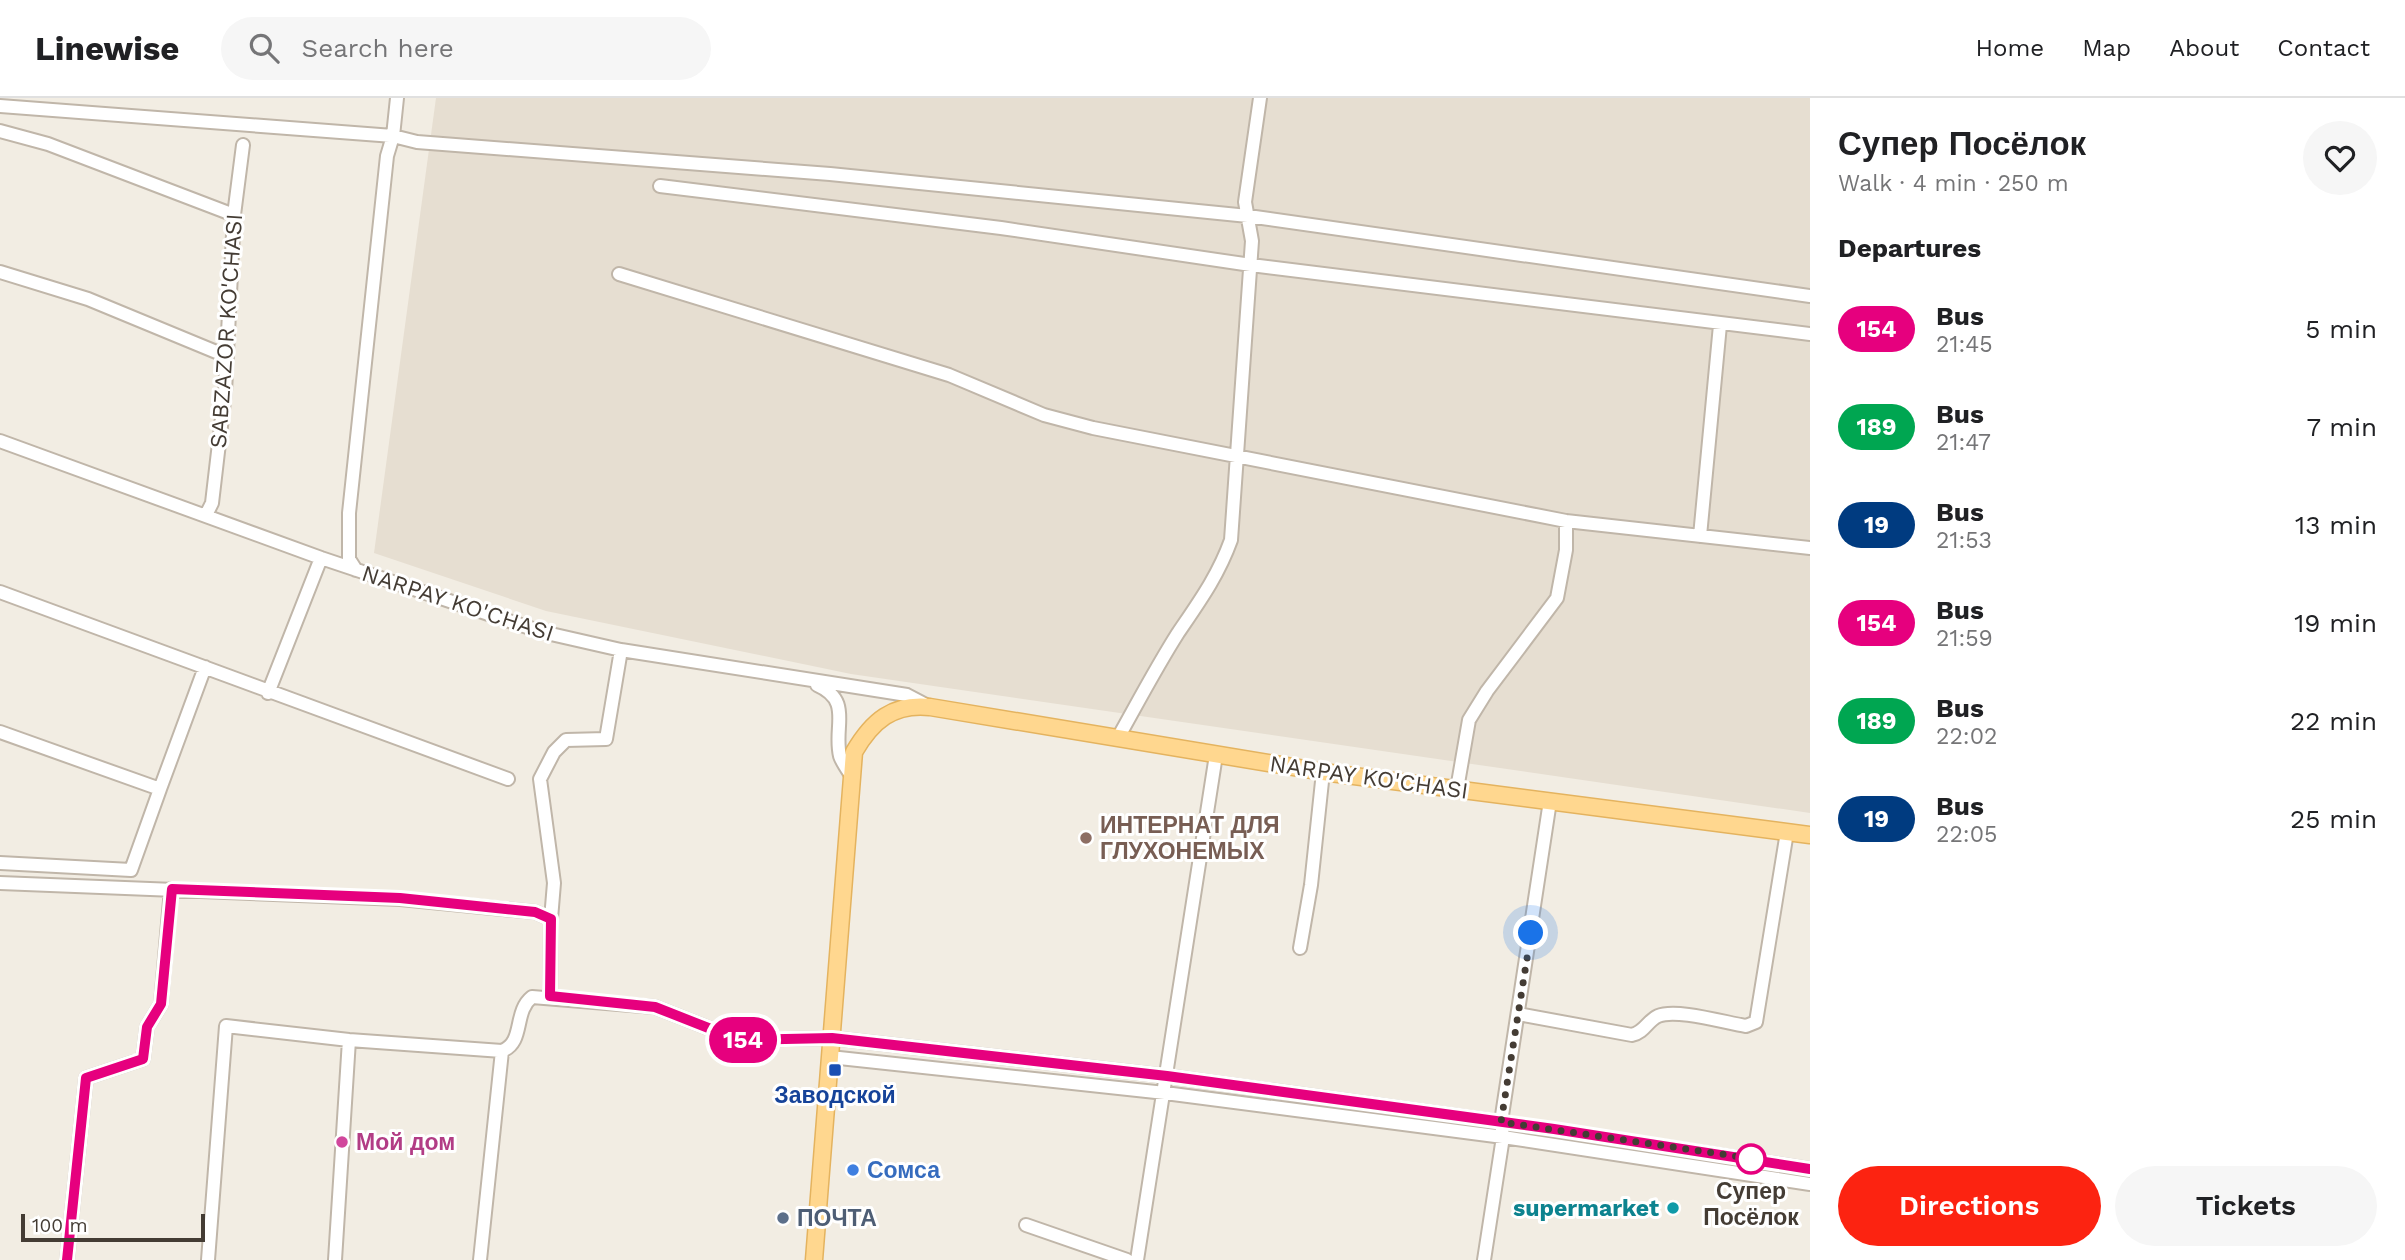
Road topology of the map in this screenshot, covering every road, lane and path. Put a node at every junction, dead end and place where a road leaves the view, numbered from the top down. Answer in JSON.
{"nodes":[{"id":1,"x":397,"y":98,"type":"edge"},
{"id":2,"x":1260,"y":98,"type":"edge"},
{"id":3,"x":0,"y":106,"type":"edge"},
{"id":4,"x":0,"y":131,"type":"edge"},
{"id":5,"x":393,"y":136,"type":"junction"},
{"id":6,"x":243,"y":145,"type":"dead end"},
{"id":7,"x":660,"y":186,"type":"dead end"},
{"id":8,"x":234,"y":215,"type":"junction"},
{"id":9,"x":1248,"y":216,"type":"junction"},
{"id":10,"x":1251,"y":265,"type":"junction"},
{"id":11,"x":0,"y":272,"type":"edge"},
{"id":12,"x":619,"y":274,"type":"dead end"},
{"id":13,"x":1810,"y":296,"type":"edge"},
{"id":14,"x":1720,"y":325,"type":"junction"},
{"id":15,"x":1810,"y":334,"type":"edge"},
{"id":16,"x":226,"y":355,"type":"junction"},
{"id":17,"x":0,"y":441,"type":"edge"},
{"id":18,"x":1237,"y":456,"type":"junction"},
{"id":19,"x":206,"y":515,"type":"junction"},
{"id":20,"x":1566,"y":521,"type":"junction"},
{"id":21,"x":1700,"y":536,"type":"junction"},
{"id":22,"x":1810,"y":548,"type":"edge"},
{"id":23,"x":321,"y":558,"type":"junction"},
{"id":24,"x":356,"y":570,"type":"junction"},
{"id":25,"x":0,"y":592,"type":"edge"},
{"id":26,"x":621,"y":650,"type":"junction"},
{"id":27,"x":205,"y":667,"type":"junction"},
{"id":28,"x":804,"y":679,"type":"junction"},
{"id":29,"x":268,"y":693,"type":"junction"},
{"id":30,"x":930,"y":707,"type":"junction"},
{"id":31,"x":0,"y":732,"type":"edge"},
{"id":32,"x":1119,"y":736,"type":"junction"},
{"id":33,"x":1216,"y":755,"type":"junction"},
{"id":34,"x":1323,"y":772,"type":"junction"},
{"id":35,"x":851,"y":775,"type":"junction"},
{"id":36,"x":508,"y":779,"type":"dead end"},
{"id":37,"x":160,"y":789,"type":"junction"},
{"id":38,"x":1457,"y":789,"type":"junction"},
{"id":39,"x":1550,"y":801,"type":"junction"},
{"id":40,"x":1787,"y":832,"type":"junction"},
{"id":41,"x":1810,"y":835,"type":"edge"},
{"id":42,"x":0,"y":863,"type":"edge"},
{"id":43,"x":0,"y":883,"type":"edge"},
{"id":44,"x":172,"y":889,"type":"junction"},
{"id":45,"x":551,"y":919,"type":"junction"},
{"id":46,"x":1300,"y":948,"type":"dead end"},
{"id":47,"x":550,"y":996,"type":"junction"},
{"id":48,"x":1518,"y":1014,"type":"junction"},
{"id":49,"x":832,"y":1038,"type":"junction"},
{"id":50,"x":349,"y":1040,"type":"junction"},
{"id":51,"x":502,"y":1051,"type":"junction"},
{"id":52,"x":830,"y":1057,"type":"junction"},
{"id":53,"x":1167,"y":1076,"type":"junction"},
{"id":54,"x":1165,"y":1093,"type":"junction"},
{"id":55,"x":1501,"y":1122,"type":"junction"},
{"id":56,"x":1503,"y":1137,"type":"junction"},
{"id":57,"x":1810,"y":1169,"type":"edge"},
{"id":58,"x":1810,"y":1184,"type":"edge"},
{"id":59,"x":1026,"y":1225,"type":"dead end"},
{"id":60,"x":1137,"y":1259,"type":"edge"},
{"id":61,"x":67,"y":1260,"type":"edge"},
{"id":62,"x":208,"y":1260,"type":"edge"},
{"id":63,"x":335,"y":1260,"type":"edge"},
{"id":64,"x":480,"y":1260,"type":"edge"},
{"id":65,"x":814,"y":1260,"type":"edge"},
{"id":66,"x":1484,"y":1260,"type":"edge"}],
"edges":[{"from":1,"to":5,"type":"street"},
{"from":2,"to":9,"type":"street"},
{"from":3,"to":5,"type":"street"},
{"from":4,"to":8,"type":"street"},
{"from":5,"to":9,"type":"street"},
{"from":5,"to":24,"type":"street"},
{"from":6,"to":8,"type":"street","name":"SABZAZOR KO'CHASI"},
{"from":7,"to":10,"type":"street"},
{"from":8,"to":16,"type":"street","name":"SABZAZOR KO'CHASI"},
{"from":9,"to":10,"type":"street"},
{"from":9,"to":13,"type":"street"},
{"from":10,"to":14,"type":"street"},
{"from":10,"to":18,"type":"street"},
{"from":11,"to":16,"type":"street"},
{"from":12,"to":18,"type":"street"},
{"from":14,"to":15,"type":"street"},
{"from":14,"to":21,"type":"street"},
{"from":16,"to":19,"type":"street","name":"SABZAZOR KO'CHASI"},
{"from":17,"to":19,"type":"street","name":"NARPAY KO'CHASI"},
{"from":18,"to":20,"type":"street"},
{"from":18,"to":32,"type":"street"},
{"from":19,"to":23,"type":"street","name":"NARPAY KO'CHASI"},
{"from":20,"to":21,"type":"street"},
{"from":20,"to":38,"type":"street"},
{"from":21,"to":22,"type":"street"},
{"from":23,"to":24,"type":"street","name":"NARPAY KO'CHASI"},
{"from":23,"to":29,"type":"street"},
{"from":24,"to":26,"type":"street","name":"NARPAY KO'CHASI"},
{"from":25,"to":27,"type":"street"},
{"from":26,"to":28,"type":"street","name":"NARPAY KO'CHASI"},
{"from":26,"to":45,"type":"street"},
{"from":27,"to":29,"type":"street"},
{"from":27,"to":37,"type":"street"},
{"from":28,"to":30,"type":"street","name":"NARPAY KO'CHASI"},
{"from":28,"to":35,"type":"street"},
{"from":29,"to":36,"type":"street"},
{"from":30,"to":32,"type":"main road","name":"NARPAY KO'CHASI"},
{"from":30,"to":35,"type":"main road","name":"NARPAY KO'CHASI"},
{"from":31,"to":37,"type":"street"},
{"from":32,"to":33,"type":"main road","name":"NARPAY KO'CHASI"},
{"from":33,"to":34,"type":"main road","name":"NARPAY KO'CHASI"},
{"from":33,"to":53,"type":"street"},
{"from":34,"to":38,"type":"main road","name":"NARPAY KO'CHASI"},
{"from":34,"to":46,"type":"street"},
{"from":35,"to":49,"type":"main road"},
{"from":37,"to":42,"type":"street"},
{"from":38,"to":39,"type":"main road","name":"NARPAY KO'CHASI"},
{"from":39,"to":40,"type":"main road","name":"NARPAY KO'CHASI"},
{"from":39,"to":48,"type":"street"},
{"from":40,"to":41,"type":"main road","name":"NARPAY KO'CHASI"},
{"from":40,"to":48,"type":"street"},
{"from":43,"to":44,"type":"street"},
{"from":44,"to":45,"type":"street"},
{"from":44,"to":61,"type":"street"},
{"from":45,"to":47,"type":"street"},
{"from":47,"to":49,"type":"street"},
{"from":47,"to":51,"type":"street"},
{"from":48,"to":55,"type":"street"},
{"from":49,"to":52,"type":"main road"},
{"from":49,"to":53,"type":"street"},
{"from":50,"to":51,"type":"street"},
{"from":50,"to":62,"type":"street"},
{"from":50,"to":63,"type":"street"},
{"from":51,"to":64,"type":"street"},
{"from":52,"to":54,"type":"street"},
{"from":52,"to":65,"type":"main road"},
{"from":53,"to":54,"type":"street"},
{"from":53,"to":55,"type":"street"},
{"from":54,"to":56,"type":"street"},
{"from":54,"to":60,"type":"street"},
{"from":55,"to":56,"type":"street"},
{"from":55,"to":57,"type":"street"},
{"from":56,"to":58,"type":"street"},
{"from":56,"to":66,"type":"street"},
{"from":59,"to":60,"type":"street"}]}
